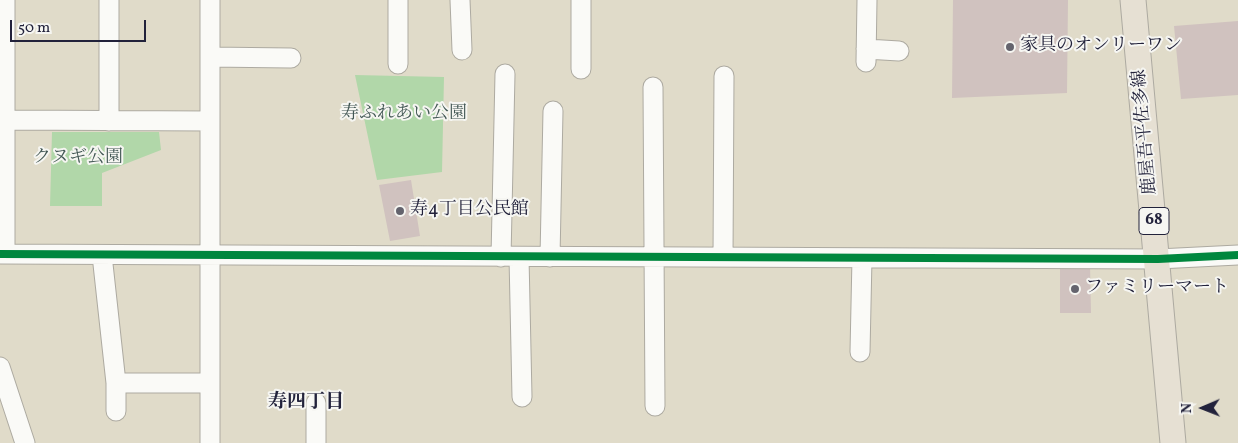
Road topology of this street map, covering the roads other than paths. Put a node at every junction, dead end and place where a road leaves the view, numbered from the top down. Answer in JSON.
{"nodes":[{"id":1,"x":5,"y":0,"type":"edge"},
{"id":2,"x":109,"y":0,"type":"edge"},
{"id":3,"x":210,"y":0,"type":"edge"},
{"id":4,"x":398,"y":0,"type":"edge"},
{"id":5,"x":460,"y":0,"type":"edge"},
{"id":6,"x":581,"y":0,"type":"edge"},
{"id":7,"x":867,"y":0,"type":"edge"},
{"id":8,"x":1133,"y":0,"type":"edge"},
{"id":9,"x":462,"y":50,"type":"dead end"},
{"id":10,"x":899,"y":51,"type":"dead end"},
{"id":11,"x":210,"y":57,"type":"junction"},
{"id":12,"x":291,"y":58,"type":"dead end"},
{"id":13,"x":398,"y":64,"type":"dead end"},
{"id":14,"x":581,"y":69,"type":"dead end"},
{"id":15,"x":505,"y":74,"type":"dead end"},
{"id":16,"x":724,"y":76,"type":"dead end"},
{"id":17,"x":653,"y":87,"type":"dead end"},
{"id":18,"x":553,"y":110,"type":"dead end"},
{"id":19,"x":5,"y":120,"type":"junction"},
{"id":20,"x":108,"y":121,"type":"junction"},
{"id":21,"x":210,"y":121,"type":"junction"},
{"id":22,"x":2,"y":254,"type":"edge"},
{"id":23,"x":102,"y":255,"type":"junction"},
{"id":24,"x":1238,"y":255,"type":"edge"},
{"id":25,"x":210,"y":256,"type":"junction"},
{"id":26,"x":510,"y":257,"type":"junction"},
{"id":27,"x":550,"y":257,"type":"junction"},
{"id":28,"x":654,"y":257,"type":"junction"},
{"id":29,"x":723,"y":257,"type":"junction"},
{"id":30,"x":862,"y":258,"type":"junction"},
{"id":31,"x":1158,"y":258,"type":"junction"},
{"id":32,"x":860,"y":352,"type":"dead end"},
{"id":33,"x":0,"y":367,"type":"edge"},
{"id":34,"x":116,"y":383,"type":"junction"},
{"id":35,"x":210,"y":383,"type":"junction"},
{"id":36,"x":522,"y":397,"type":"dead end"},
{"id":37,"x":316,"y":403,"type":"dead end"},
{"id":38,"x":655,"y":406,"type":"dead end"},
{"id":39,"x":116,"y":412,"type":"dead end"},
{"id":40,"x":25,"y":443,"type":"edge"},
{"id":41,"x":210,"y":443,"type":"edge"},
{"id":42,"x":316,"y":443,"type":"edge"},
{"id":43,"x":1173,"y":443,"type":"edge"}],
"edges":[{"from":1,"to":19,"type":"street"},
{"from":2,"to":20,"type":"street"},
{"from":3,"to":11,"type":"street"},
{"from":4,"to":13,"type":"street"},
{"from":5,"to":9,"type":"street"},
{"from":6,"to":14,"type":"street"},
{"from":7,"to":10,"type":"street"},
{"from":8,"to":31,"type":"main road","name":"鹿屋吾平佐多線","number":"68"},
{"from":11,"to":12,"type":"street"},
{"from":11,"to":21,"type":"street"},
{"from":15,"to":26,"type":"street"},
{"from":16,"to":29,"type":"street"},
{"from":17,"to":28,"type":"street"},
{"from":18,"to":27,"type":"street"},
{"from":19,"to":20,"type":"street"},
{"from":19,"to":22,"type":"street"},
{"from":20,"to":21,"type":"street"},
{"from":21,"to":25,"type":"street"},
{"from":22,"to":23,"type":"street"},
{"from":23,"to":25,"type":"street"},
{"from":23,"to":34,"type":"street"},
{"from":24,"to":31,"type":"street"},
{"from":25,"to":26,"type":"street"},
{"from":25,"to":35,"type":"street"},
{"from":26,"to":27,"type":"street"},
{"from":26,"to":36,"type":"street"},
{"from":27,"to":28,"type":"street"},
{"from":28,"to":29,"type":"street"},
{"from":28,"to":38,"type":"street"},
{"from":29,"to":30,"type":"street"},
{"from":30,"to":31,"type":"street"},
{"from":30,"to":32,"type":"street"},
{"from":31,"to":43,"type":"main road","name":"鹿屋吾平佐多線","number":"68"},
{"from":33,"to":40,"type":"street"},
{"from":34,"to":35,"type":"street"},
{"from":34,"to":39,"type":"street"},
{"from":35,"to":41,"type":"street"},
{"from":37,"to":42,"type":"street"}]}
